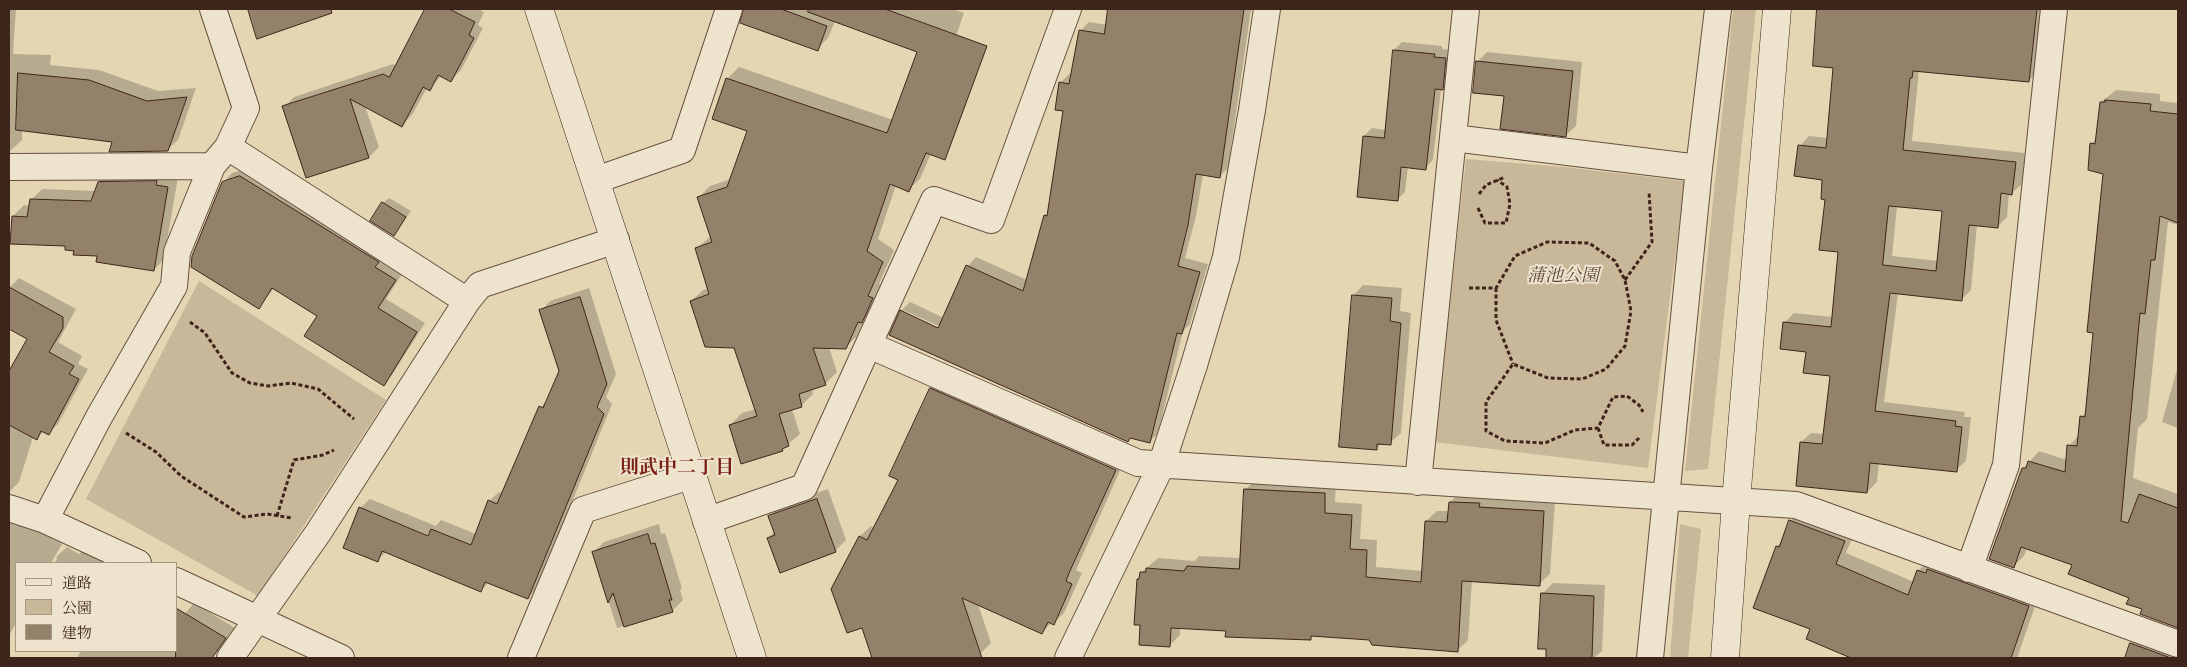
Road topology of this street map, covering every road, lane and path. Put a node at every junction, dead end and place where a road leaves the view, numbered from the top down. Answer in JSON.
{"nodes":[{"id":1,"x":213,"y":9,"type":"edge"},
{"id":2,"x":539,"y":9,"type":"edge"},
{"id":3,"x":729,"y":9,"type":"edge"},
{"id":4,"x":1068,"y":9,"type":"edge"},
{"id":5,"x":1267,"y":9,"type":"edge"},
{"id":6,"x":1466,"y":9,"type":"edge"},
{"id":7,"x":1718,"y":9,"type":"edge"},
{"id":8,"x":1777,"y":9,"type":"edge"},
{"id":9,"x":2054,"y":9,"type":"edge"},
{"id":10,"x":1453,"y":138,"type":"junction"},
{"id":11,"x":220,"y":157,"type":"junction"},
{"id":12,"x":9,"y":167,"type":"edge"},
{"id":13,"x":1699,"y":168,"type":"junction"},
{"id":14,"x":1507,"y":176,"type":"dead end"},
{"id":15,"x":596,"y":180,"type":"junction"},
{"id":16,"x":1497,"y":180,"type":"junction"},
{"id":17,"x":1649,"y":190,"type":"dead end"},
{"id":18,"x":616,"y":240,"type":"junction"},
{"id":19,"x":1625,"y":280,"type":"junction"},
{"id":20,"x":1438,"y":287,"type":"junction"},
{"id":21,"x":1496,"y":288,"type":"junction"},
{"id":22,"x":467,"y":301,"type":"junction"},
{"id":23,"x":164,"y":302,"type":"junction"},
{"id":24,"x":869,"y":346,"type":"junction"},
{"id":25,"x":1513,"y":364,"type":"junction"},
{"id":26,"x":99,"y":416,"type":"junction"},
{"id":27,"x":1646,"y":417,"type":"dead end"},
{"id":28,"x":358,"y":423,"type":"dead end"},
{"id":29,"x":1598,"y":428,"type":"junction"},
{"id":30,"x":1644,"y":432,"type":"dead end"},
{"id":31,"x":340,"y":447,"type":"dead end"},
{"id":32,"x":1161,"y":466,"type":"junction"},
{"id":33,"x":690,"y":476,"type":"junction"},
{"id":34,"x":1418,"y":482,"type":"junction"},
{"id":35,"x":1666,"y":498,"type":"junction"},
{"id":36,"x":1736,"y":501,"type":"junction"},
{"id":37,"x":9,"y":508,"type":"edge"},
{"id":38,"x":277,"y":516,"type":"junction"},
{"id":39,"x":45,"y":520,"type":"junction"},
{"id":40,"x":706,"y":521,"type":"junction"},
{"id":41,"x":318,"y":534,"type":"junction"},
{"id":42,"x":136,"y":562,"type":"edge"},
{"id":43,"x":1969,"y":569,"type":"junction"},
{"id":44,"x":178,"y":582,"type":"edge"},
{"id":45,"x":258,"y":618,"type":"junction"},
{"id":46,"x":2178,"y":644,"type":"edge"},
{"id":47,"x":230,"y":658,"type":"edge"},
{"id":48,"x":342,"y":658,"type":"edge"},
{"id":49,"x":522,"y":658,"type":"edge"},
{"id":50,"x":752,"y":658,"type":"edge"},
{"id":51,"x":1068,"y":658,"type":"edge"},
{"id":52,"x":1650,"y":658,"type":"edge"},
{"id":53,"x":1725,"y":658,"type":"edge"}],
"edges":[{"from":1,"to":11,"type":"street"},
{"from":2,"to":15,"type":"street"},
{"from":3,"to":15,"type":"street"},
{"from":4,"to":24,"type":"street"},
{"from":5,"to":32,"type":"street"},
{"from":6,"to":10,"type":"street"},
{"from":7,"to":13,"type":"street"},
{"from":8,"to":36,"type":"street"},
{"from":9,"to":43,"type":"street"},
{"from":10,"to":13,"type":"street"},
{"from":10,"to":20,"type":"street"},
{"from":11,"to":12,"type":"street"},
{"from":11,"to":22,"type":"street"},
{"from":11,"to":23,"type":"street"},
{"from":13,"to":35,"type":"street"},
{"from":14,"to":16,"type":"path"},
{"from":15,"to":18,"type":"street"},
{"from":16,"to":16,"type":"path"},
{"from":17,"to":19,"type":"path"},
{"from":18,"to":22,"type":"street"},
{"from":18,"to":33,"type":"street"},
{"from":19,"to":21,"type":"path"},
{"from":19,"to":25,"type":"path"},
{"from":20,"to":21,"type":"path"},
{"from":20,"to":34,"type":"street"},
{"from":21,"to":25,"type":"path"},
{"from":22,"to":41,"type":"street"},
{"from":23,"to":26,"type":"street"},
{"from":23,"to":28,"type":"path"},
{"from":24,"to":32,"type":"street"},
{"from":24,"to":40,"type":"street"},
{"from":25,"to":29,"type":"path"},
{"from":26,"to":38,"type":"path"},
{"from":26,"to":39,"type":"street"},
{"from":27,"to":29,"type":"path"},
{"from":29,"to":30,"type":"path"},
{"from":31,"to":38,"type":"path"},
{"from":32,"to":34,"type":"street"},
{"from":32,"to":51,"type":"street"},
{"from":33,"to":40,"type":"street"},
{"from":33,"to":49,"type":"street"},
{"from":34,"to":35,"type":"street"},
{"from":35,"to":36,"type":"street"},
{"from":35,"to":52,"type":"street"},
{"from":36,"to":43,"type":"street"},
{"from":36,"to":53,"type":"street"},
{"from":37,"to":39,"type":"street"},
{"from":38,"to":41,"type":"path"},
{"from":39,"to":42,"type":"street"},
{"from":40,"to":50,"type":"street"},
{"from":41,"to":45,"type":"street"},
{"from":43,"to":46,"type":"street"},
{"from":44,"to":45,"type":"street"},
{"from":45,"to":47,"type":"street"},
{"from":45,"to":48,"type":"street"}]}
